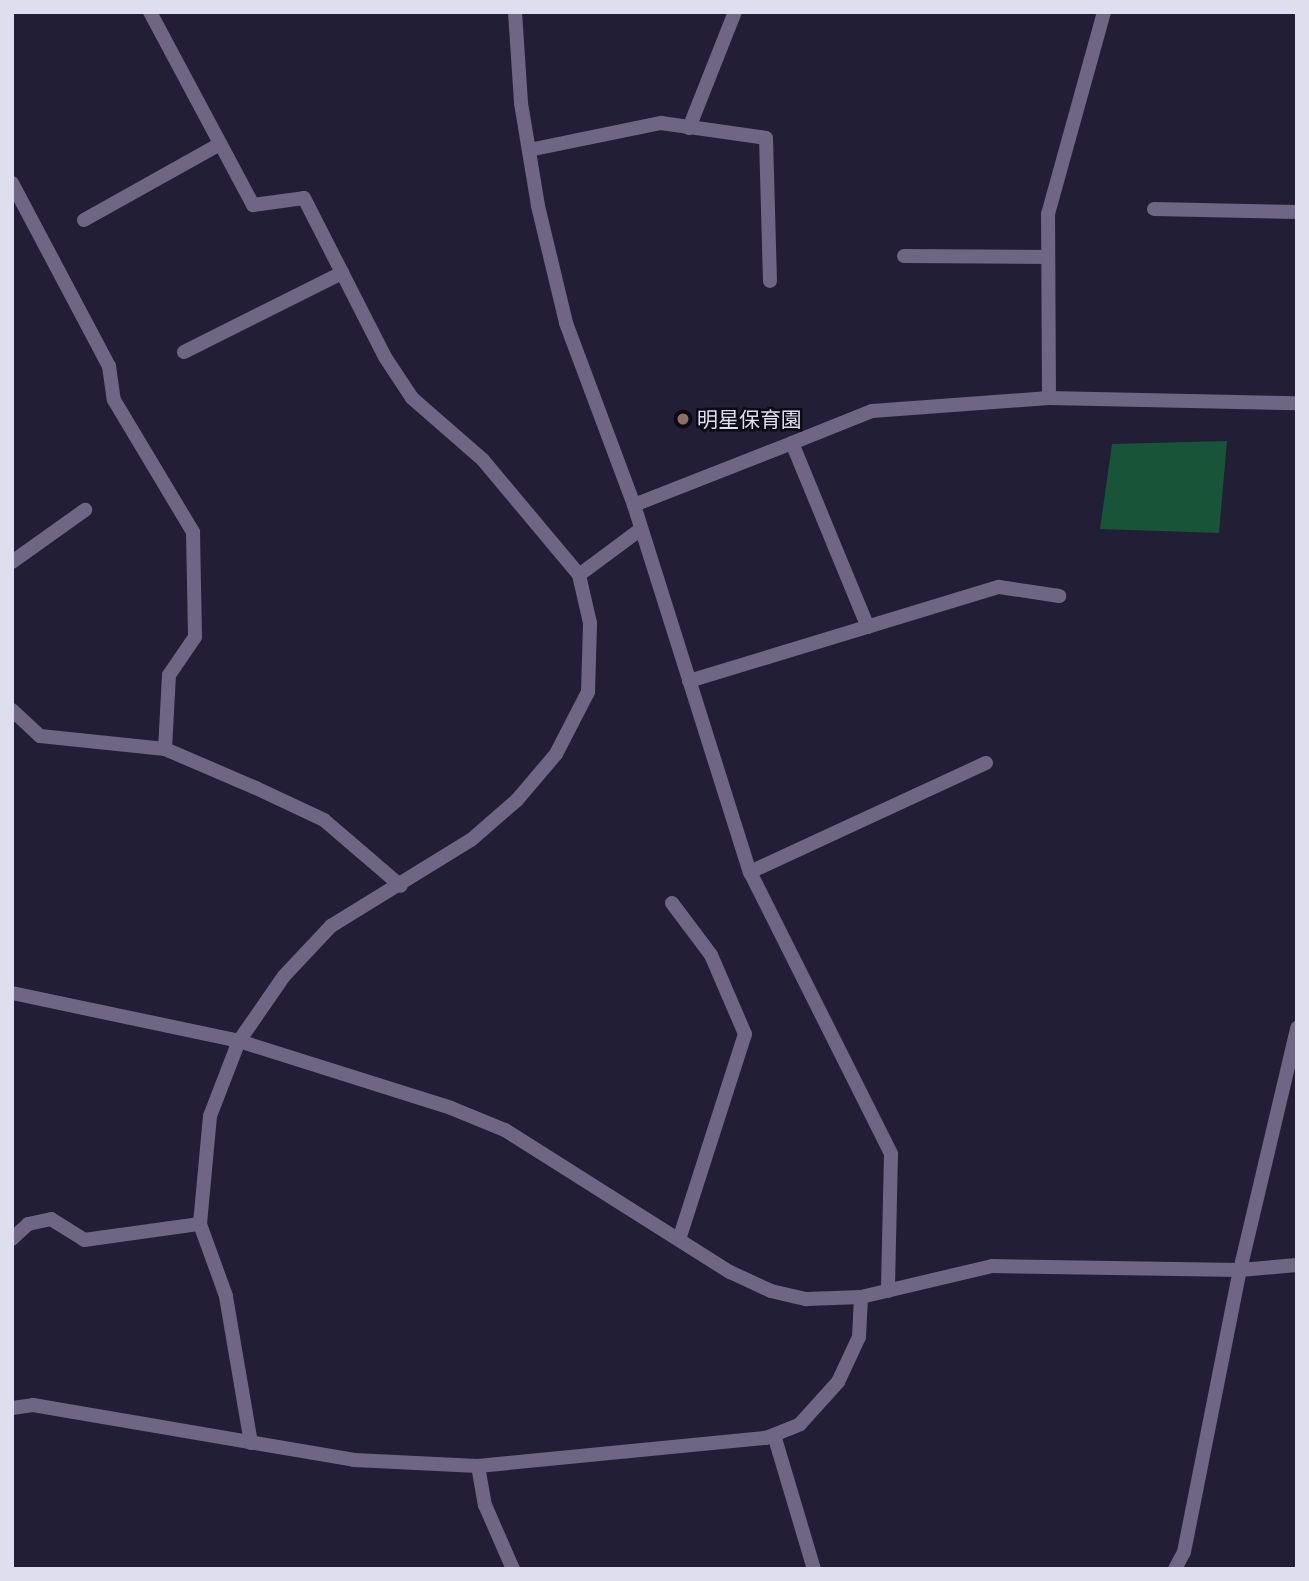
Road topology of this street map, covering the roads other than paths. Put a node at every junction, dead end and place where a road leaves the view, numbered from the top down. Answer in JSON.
{"nodes":[{"id":1,"x":150,"y":12,"type":"edge"},
{"id":2,"x":515,"y":12,"type":"edge"},
{"id":3,"x":735,"y":12,"type":"edge"},
{"id":4,"x":1104,"y":12,"type":"edge"},
{"id":5,"x":689,"y":128,"type":"junction"},
{"id":6,"x":220,"y":144,"type":"junction"},
{"id":7,"x":529,"y":150,"type":"junction"},
{"id":8,"x":12,"y":183,"type":"edge"},
{"id":9,"x":1154,"y":209,"type":"dead end"},
{"id":10,"x":1297,"y":212,"type":"edge"},
{"id":11,"x":84,"y":220,"type":"dead end"},
{"id":12,"x":904,"y":256,"type":"dead end"},
{"id":13,"x":1048,"y":257,"type":"junction"},
{"id":14,"x":342,"y":273,"type":"junction"},
{"id":15,"x":770,"y":281,"type":"dead end"},
{"id":16,"x":184,"y":352,"type":"dead end"},
{"id":17,"x":1049,"y":398,"type":"junction"},
{"id":18,"x":1297,"y":404,"type":"edge"},
{"id":19,"x":792,"y":443,"type":"junction"},
{"id":20,"x":634,"y":505,"type":"junction"},
{"id":21,"x":85,"y":510,"type":"dead end"},
{"id":22,"x":641,"y":530,"type":"junction"},
{"id":23,"x":12,"y":562,"type":"edge"},
{"id":24,"x":579,"y":575,"type":"junction"},
{"id":25,"x":1059,"y":596,"type":"dead end"},
{"id":26,"x":868,"y":627,"type":"junction"},
{"id":27,"x":689,"y":681,"type":"junction"},
{"id":28,"x":12,"y":710,"type":"edge"},
{"id":29,"x":164,"y":749,"type":"junction"},
{"id":30,"x":986,"y":763,"type":"dead end"},
{"id":31,"x":750,"y":872,"type":"junction"},
{"id":32,"x":401,"y":886,"type":"junction"},
{"id":33,"x":672,"y":903,"type":"dead end"},
{"id":34,"x":12,"y":993,"type":"edge"},
{"id":35,"x":1297,"y":1028,"type":"edge"},
{"id":36,"x":239,"y":1041,"type":"junction"},
{"id":37,"x":200,"y":1224,"type":"junction"},
{"id":38,"x":12,"y":1239,"type":"edge"},
{"id":39,"x":679,"y":1240,"type":"junction"},
{"id":40,"x":1297,"y":1265,"type":"edge"},
{"id":41,"x":1240,"y":1270,"type":"junction"},
{"id":42,"x":888,"y":1291,"type":"junction"},
{"id":43,"x":861,"y":1297,"type":"junction"},
{"id":44,"x":12,"y":1408,"type":"edge"},
{"id":45,"x":774,"y":1435,"type":"junction"},
{"id":46,"x":251,"y":1443,"type":"junction"},
{"id":47,"x":478,"y":1466,"type":"junction"},
{"id":48,"x":513,"y":1569,"type":"edge"},
{"id":49,"x":814,"y":1569,"type":"edge"},
{"id":50,"x":1175,"y":1569,"type":"edge"}],
"edges":[{"from":1,"to":6,"type":"street"},
{"from":2,"to":7,"type":"street"},
{"from":3,"to":5,"type":"street"},
{"from":4,"to":13,"type":"street"},
{"from":5,"to":7,"type":"street"},
{"from":5,"to":15,"type":"street"},
{"from":6,"to":11,"type":"street"},
{"from":6,"to":14,"type":"street"},
{"from":7,"to":20,"type":"street"},
{"from":8,"to":29,"type":"street"},
{"from":9,"to":10,"type":"street"},
{"from":12,"to":13,"type":"street"},
{"from":13,"to":17,"type":"street"},
{"from":14,"to":16,"type":"street"},
{"from":14,"to":24,"type":"street"},
{"from":17,"to":18,"type":"street"},
{"from":17,"to":19,"type":"street"},
{"from":19,"to":20,"type":"street"},
{"from":19,"to":26,"type":"street"},
{"from":20,"to":22,"type":"street"},
{"from":21,"to":23,"type":"street"},
{"from":22,"to":24,"type":"street"},
{"from":22,"to":27,"type":"street"},
{"from":24,"to":32,"type":"street"},
{"from":25,"to":26,"type":"street"},
{"from":26,"to":27,"type":"street"},
{"from":27,"to":31,"type":"street"},
{"from":28,"to":29,"type":"street"},
{"from":29,"to":32,"type":"street"},
{"from":30,"to":31,"type":"street"},
{"from":31,"to":42,"type":"street"},
{"from":32,"to":36,"type":"street"},
{"from":33,"to":39,"type":"street"},
{"from":34,"to":36,"type":"street"},
{"from":35,"to":41,"type":"street"},
{"from":36,"to":37,"type":"street"},
{"from":36,"to":39,"type":"street"},
{"from":37,"to":38,"type":"street"},
{"from":37,"to":46,"type":"street"},
{"from":39,"to":43,"type":"street"},
{"from":40,"to":41,"type":"street"},
{"from":41,"to":42,"type":"street"},
{"from":41,"to":50,"type":"street"},
{"from":42,"to":43,"type":"street"},
{"from":43,"to":45,"type":"street"},
{"from":44,"to":46,"type":"street"},
{"from":45,"to":47,"type":"street"},
{"from":45,"to":49,"type":"street"},
{"from":46,"to":47,"type":"street"},
{"from":47,"to":48,"type":"street"}]}
